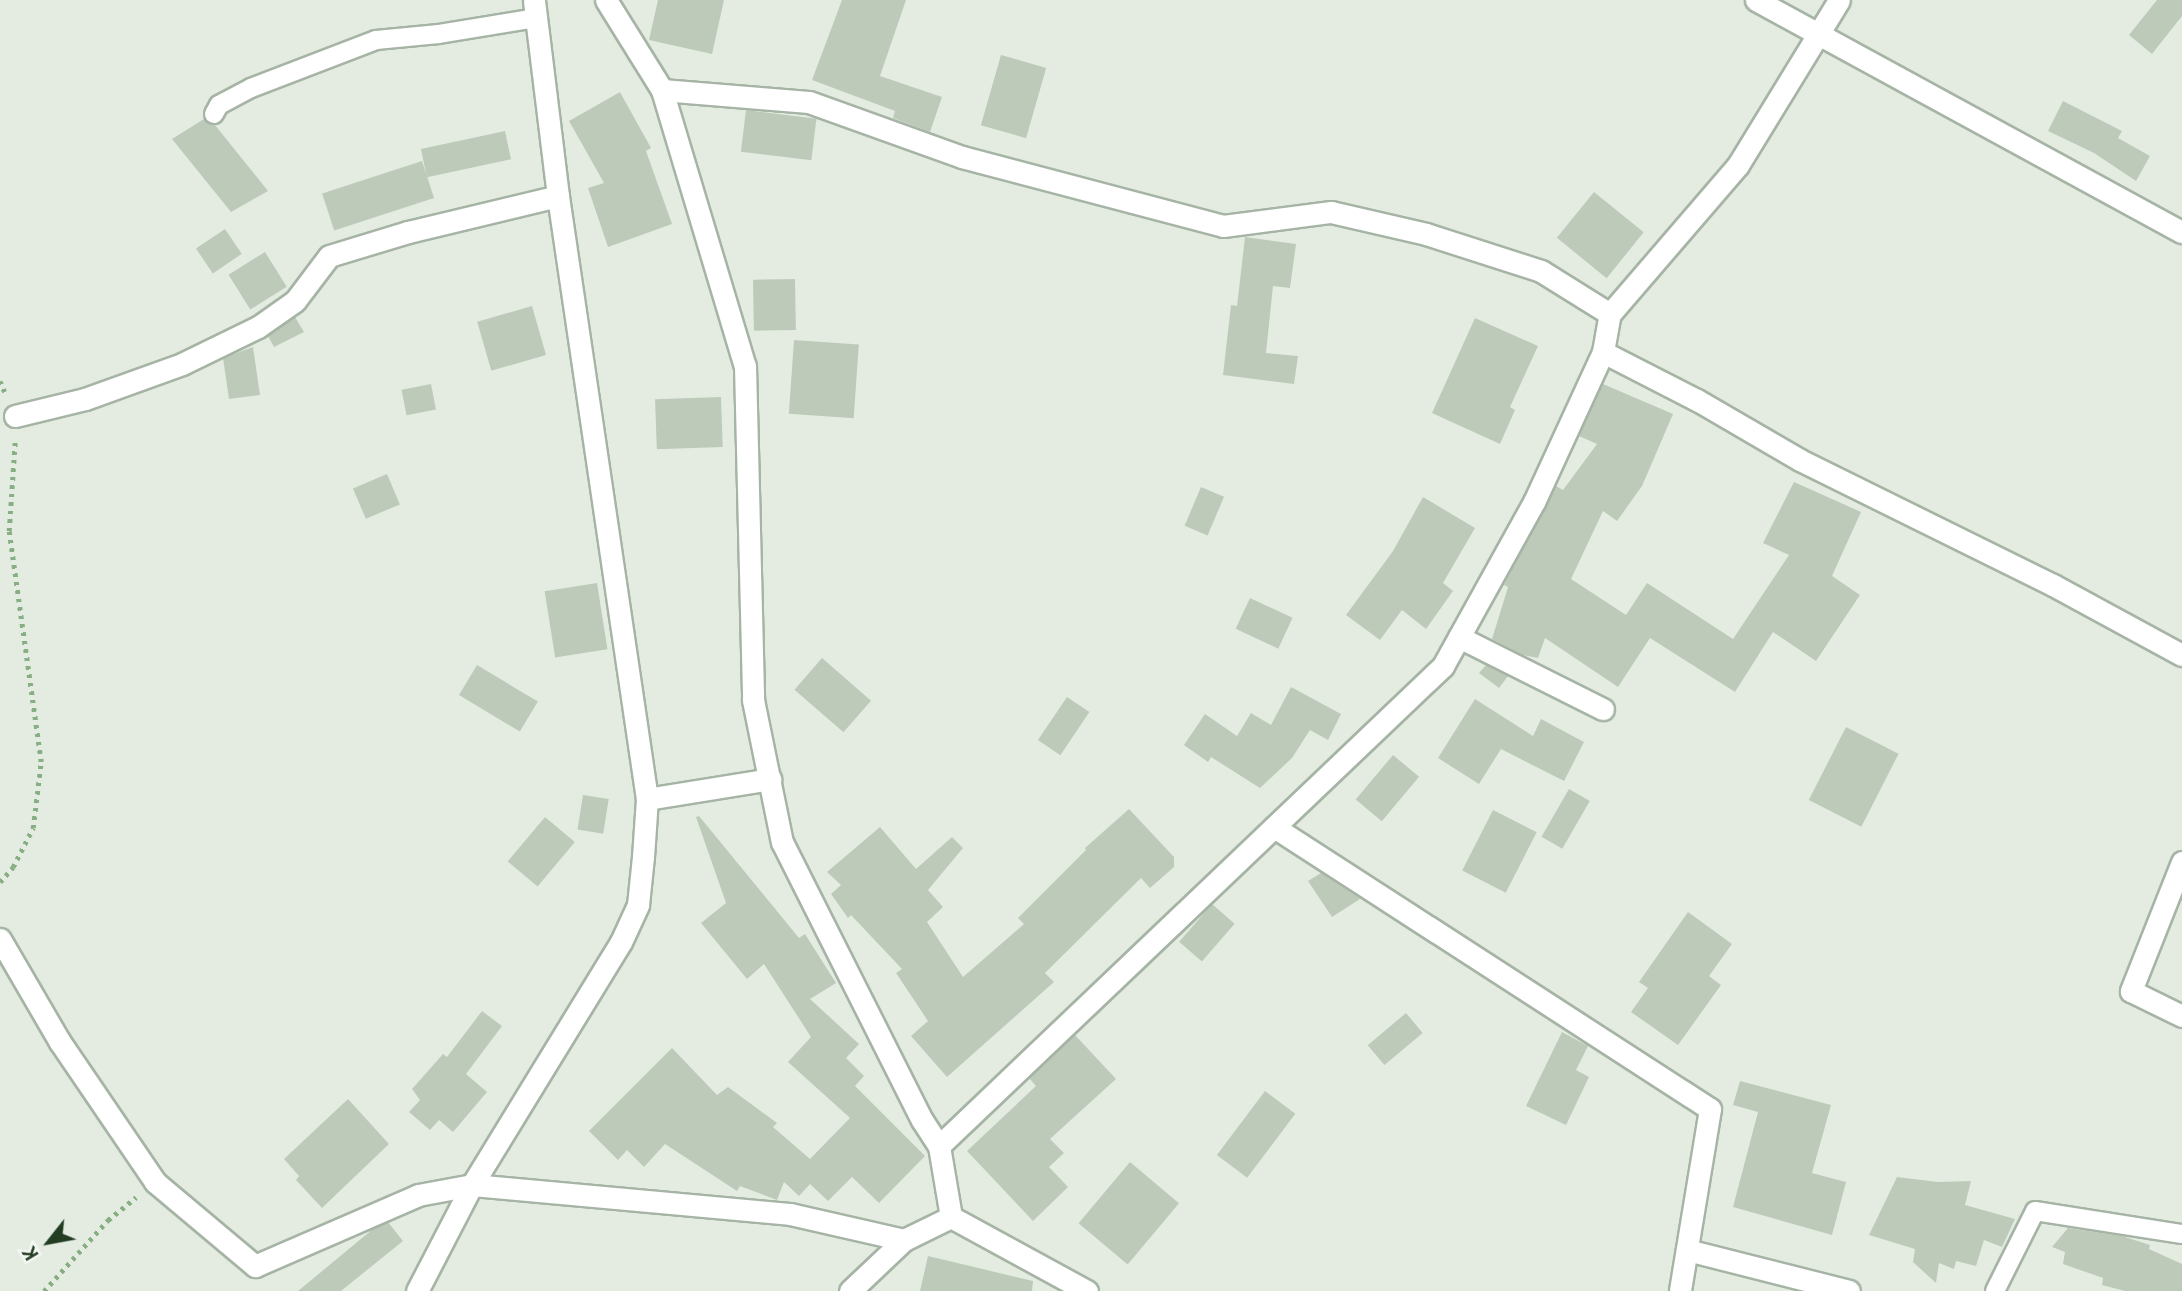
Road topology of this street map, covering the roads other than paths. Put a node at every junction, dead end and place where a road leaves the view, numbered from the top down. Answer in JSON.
{"nodes":[{"id":1,"x":606,"y":0,"type":"edge"},
{"id":2,"x":1756,"y":0,"type":"edge"},
{"id":3,"x":1839,"y":0,"type":"edge"},
{"id":4,"x":535,"y":9,"type":"edge"},
{"id":5,"x":1817,"y":33,"type":"junction"},
{"id":6,"x":662,"y":90,"type":"junction"},
{"id":7,"x":214,"y":114,"type":"dead end"},
{"id":8,"x":558,"y":196,"type":"junction"},
{"id":9,"x":2182,"y":232,"type":"edge"},
{"id":10,"x":1610,"y":314,"type":"junction"},
{"id":11,"x":1603,"y":352,"type":"junction"},
{"id":12,"x":15,"y":416,"type":"road end"},
{"id":13,"x":1459,"y":637,"type":"junction"},
{"id":14,"x":2182,"y":655,"type":"edge"},
{"id":15,"x":1603,"y":709,"type":"dead end"},
{"id":16,"x":769,"y":779,"type":"junction"},
{"id":17,"x":646,"y":799,"type":"junction"},
{"id":18,"x":1274,"y":827,"type":"junction"},
{"id":19,"x":2182,"y":862,"type":"edge"},
{"id":20,"x":0,"y":939,"type":"edge"},
{"id":21,"x":2182,"y":1016,"type":"edge"},
{"id":22,"x":939,"y":1146,"type":"junction"},
{"id":23,"x":472,"y":1185,"type":"junction"},
{"id":24,"x":951,"y":1217,"type":"junction"},
{"id":25,"x":2182,"y":1234,"type":"edge"},
{"id":26,"x":904,"y":1240,"type":"junction"},
{"id":27,"x":1686,"y":1250,"type":"junction"},
{"id":28,"x":417,"y":1291,"type":"edge"},
{"id":29,"x":850,"y":1291,"type":"edge"},
{"id":30,"x":1087,"y":1291,"type":"edge"},
{"id":31,"x":1680,"y":1291,"type":"edge"},
{"id":32,"x":1849,"y":1291,"type":"edge"},
{"id":33,"x":1995,"y":1291,"type":"edge"}],
"edges":[{"from":1,"to":6,"type":"street"},
{"from":2,"to":5,"type":"street"},
{"from":3,"to":5,"type":"street"},
{"from":4,"to":7,"type":"lane"},
{"from":4,"to":8,"type":"street"},
{"from":5,"to":9,"type":"street"},
{"from":5,"to":10,"type":"street"},
{"from":6,"to":10,"type":"street"},
{"from":6,"to":16,"type":"street"},
{"from":8,"to":12,"type":"street"},
{"from":8,"to":17,"type":"street"},
{"from":10,"to":11,"type":"street"},
{"from":11,"to":13,"type":"street"},
{"from":11,"to":14,"type":"street"},
{"from":13,"to":15,"type":"street"},
{"from":13,"to":18,"type":"street"},
{"from":16,"to":17,"type":"street"},
{"from":16,"to":22,"type":"street"},
{"from":17,"to":23,"type":"street"},
{"from":18,"to":22,"type":"street"},
{"from":18,"to":27,"type":"street"},
{"from":19,"to":21,"type":"street"},
{"from":20,"to":23,"type":"street"},
{"from":22,"to":24,"type":"street"},
{"from":23,"to":26,"type":"street"},
{"from":23,"to":28,"type":"street"},
{"from":24,"to":26,"type":"street"},
{"from":24,"to":30,"type":"street"},
{"from":25,"to":33,"type":"lane"},
{"from":26,"to":29,"type":"street"},
{"from":27,"to":31,"type":"street"},
{"from":27,"to":32,"type":"street"}]}
